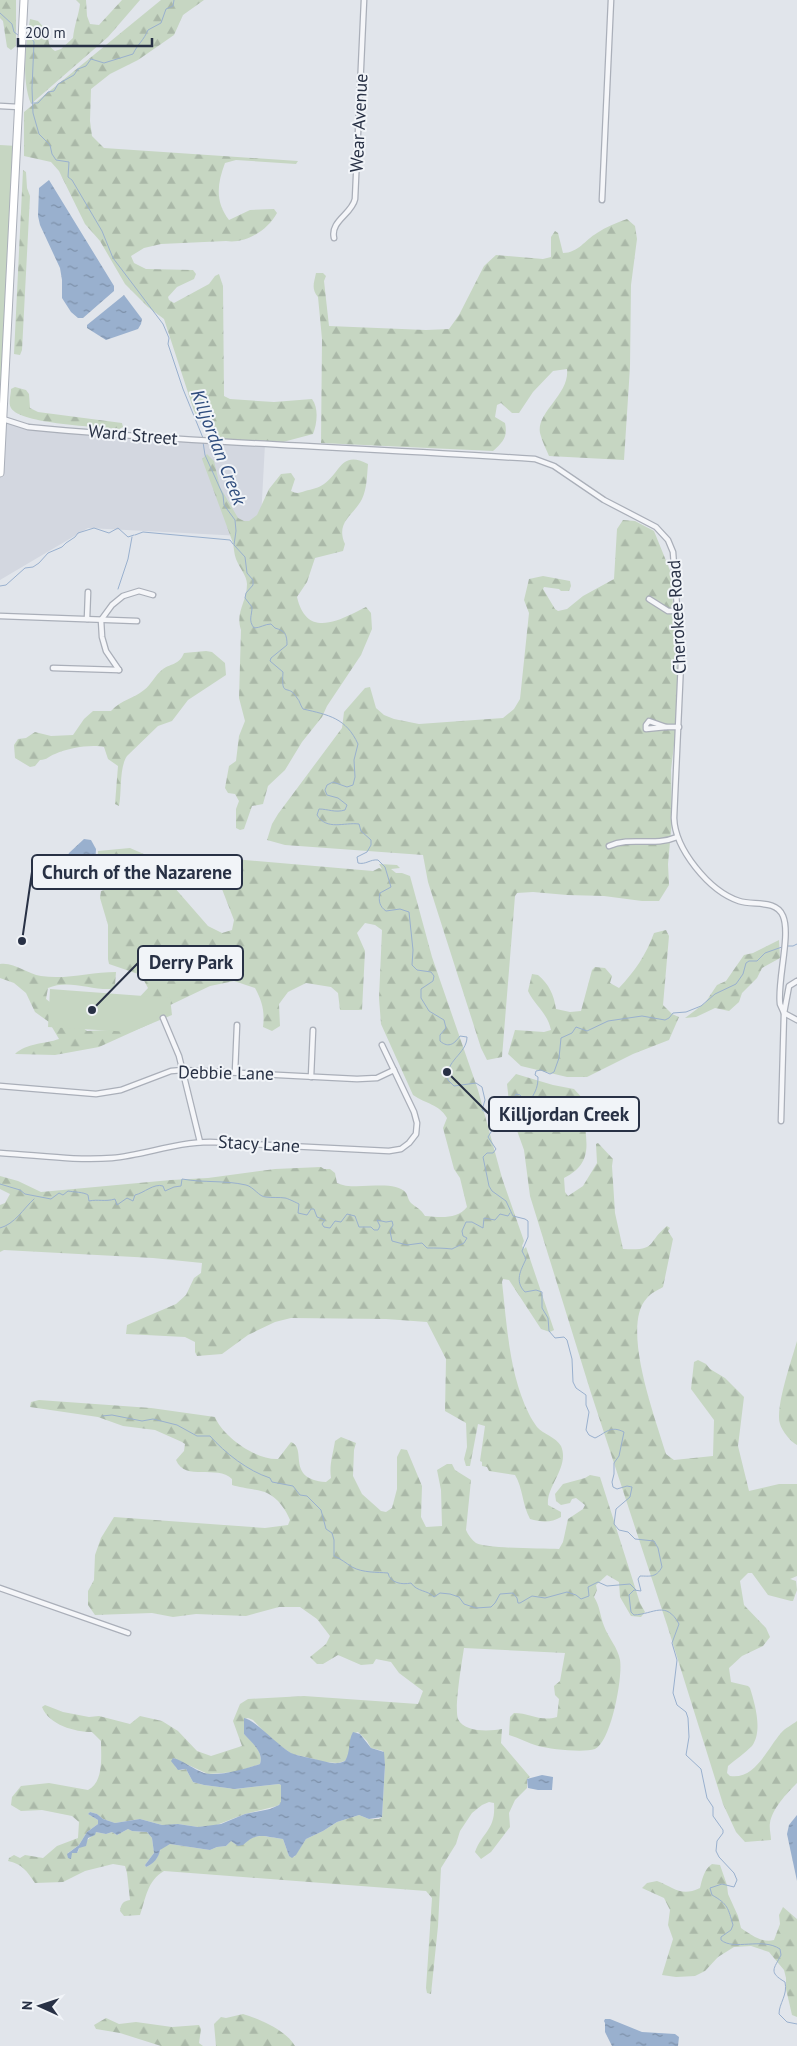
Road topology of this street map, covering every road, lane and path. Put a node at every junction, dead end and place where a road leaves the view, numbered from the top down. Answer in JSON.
{"nodes":[{"id":1,"x":24,"y":0,"type":"edge"},
{"id":2,"x":364,"y":0,"type":"edge"},
{"id":3,"x":611,"y":0,"type":"edge"},
{"id":4,"x":0,"y":106,"type":"edge"},
{"id":5,"x":19,"y":107,"type":"junction"},
{"id":6,"x":602,"y":200,"type":"dead end"},
{"id":7,"x":334,"y":238,"type":"dead end"},
{"id":8,"x":2,"y":417,"type":"edge"},
{"id":9,"x":265,"y":444,"type":"joint"},
{"id":10,"x":0,"y":474,"type":"edge"},
{"id":11,"x":88,"y":592,"type":"dead end"},
{"id":12,"x":153,"y":595,"type":"dead end"},
{"id":13,"x":649,"y":599,"type":"dead end"},
{"id":14,"x":678,"y":611,"type":"junction"},
{"id":15,"x":0,"y":616,"type":"edge"},
{"id":16,"x":87,"y":620,"type":"junction"},
{"id":17,"x":101,"y":620,"type":"junction"},
{"id":18,"x":137,"y":622,"type":"dead end"},
{"id":19,"x":53,"y":668,"type":"dead end"},
{"id":20,"x":666,"y":727,"type":"dead end"},
{"id":21,"x":679,"y":727,"type":"junction"},
{"id":22,"x":676,"y":837,"type":"junction"},
{"id":23,"x":609,"y":846,"type":"dead end"},
{"id":24,"x":797,"y":981,"type":"edge"},
{"id":25,"x":784,"y":1013,"type":"junction"},
{"id":26,"x":163,"y":1018,"type":"dead end"},
{"id":27,"x":797,"y":1020,"type":"edge"},
{"id":28,"x":237,"y":1025,"type":"dead end"},
{"id":29,"x":313,"y":1030,"type":"dead end"},
{"id":30,"x":382,"y":1045,"type":"dead end"},
{"id":31,"x":183,"y":1070,"type":"junction"},
{"id":32,"x":394,"y":1070,"type":"junction"},
{"id":33,"x":235,"y":1072,"type":"junction"},
{"id":34,"x":311,"y":1077,"type":"junction"},
{"id":35,"x":0,"y":1086,"type":"edge"},
{"id":36,"x":781,"y":1121,"type":"dead end"},
{"id":37,"x":200,"y":1142,"type":"junction"},
{"id":38,"x":0,"y":1153,"type":"edge"},
{"id":39,"x":0,"y":1588,"type":"edge"},
{"id":40,"x":128,"y":1633,"type":"dead end"}],
"edges":[{"from":1,"to":5,"type":"main road"},
{"from":2,"to":7,"type":"street","name":"Wear Avenue"},
{"from":3,"to":6,"type":"street"},
{"from":4,"to":5,"type":"street"},
{"from":5,"to":8,"type":"main road"},
{"from":8,"to":9,"type":"street","name":"Ward Street"},
{"from":8,"to":10,"type":"main road"},
{"from":9,"to":14,"type":"street","name":"Cherokee Road"},
{"from":11,"to":16,"type":"street"},
{"from":12,"to":17,"type":"street"},
{"from":13,"to":14,"type":"street"},
{"from":14,"to":21,"type":"street","name":"Cherokee Road"},
{"from":15,"to":16,"type":"street"},
{"from":16,"to":17,"type":"street"},
{"from":17,"to":18,"type":"street"},
{"from":17,"to":19,"type":"street"},
{"from":20,"to":21,"type":"street"},
{"from":21,"to":22,"type":"street","name":"Cherokee Road"},
{"from":22,"to":23,"type":"street"},
{"from":22,"to":25,"type":"street"},
{"from":24,"to":25,"type":"street"},
{"from":25,"to":27,"type":"street"},
{"from":25,"to":36,"type":"street"},
{"from":26,"to":31,"type":"street"},
{"from":28,"to":33,"type":"street"},
{"from":29,"to":34,"type":"street"},
{"from":30,"to":32,"type":"street","name":"Stacy Lane"},
{"from":31,"to":33,"type":"street","name":"Debbie Lane"},
{"from":31,"to":35,"type":"street","name":"Debbie Lane"},
{"from":31,"to":37,"type":"street"},
{"from":32,"to":34,"type":"street","name":"Debbie Lane"},
{"from":32,"to":37,"type":"street","name":"Stacy Lane"},
{"from":33,"to":34,"type":"street","name":"Debbie Lane"},
{"from":37,"to":38,"type":"street","name":"Stacy Lane"},
{"from":39,"to":40,"type":"street"}]}
